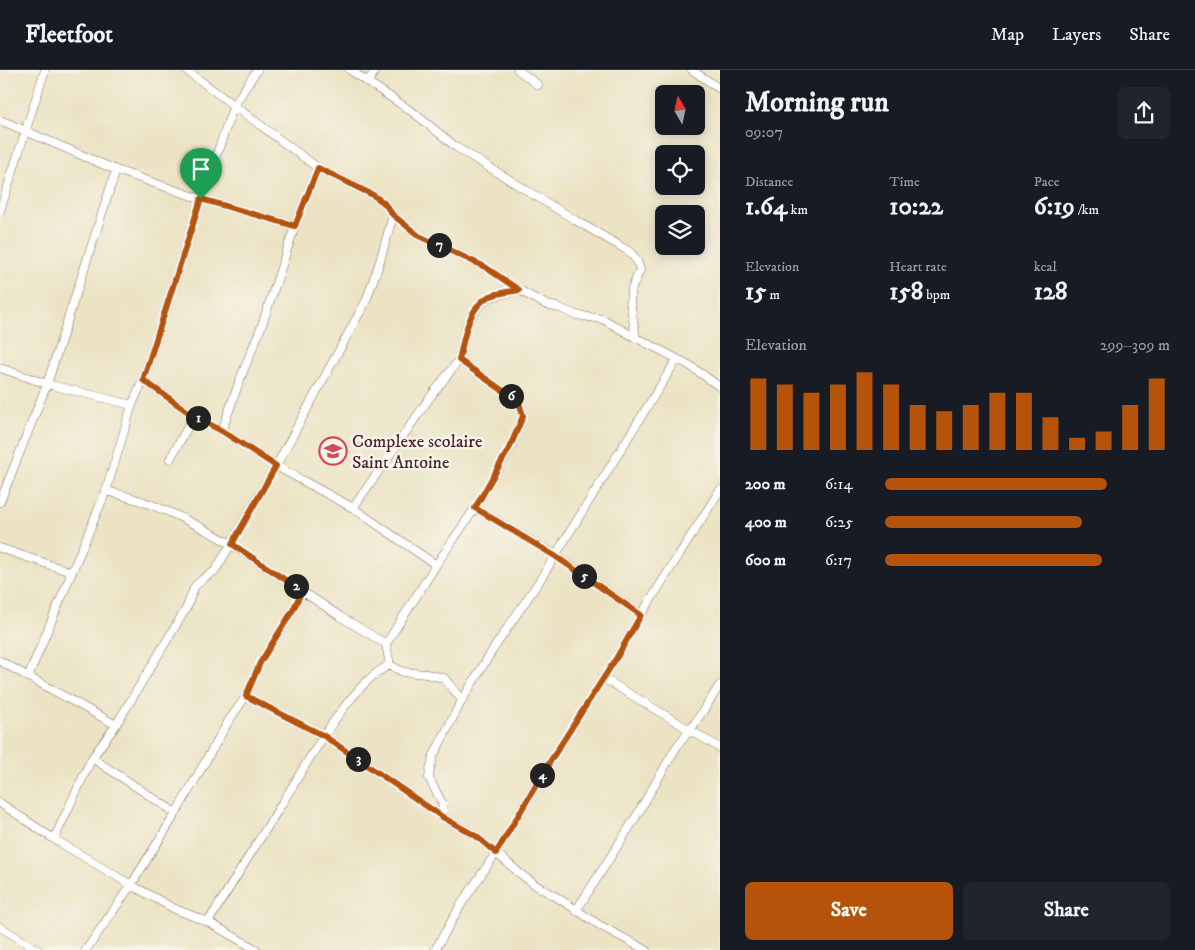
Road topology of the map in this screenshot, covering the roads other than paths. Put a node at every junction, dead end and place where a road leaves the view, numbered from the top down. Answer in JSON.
{"nodes":[{"id":1,"x":45,"y":70,"type":"edge"},
{"id":2,"x":186,"y":70,"type":"edge"},
{"id":3,"x":257,"y":70,"type":"edge"},
{"id":4,"x":350,"y":70,"type":"edge"},
{"id":5,"x":376,"y":70,"type":"edge"},
{"id":6,"x":518,"y":70,"type":"edge"},
{"id":7,"x":692,"y":70,"type":"edge"},
{"id":8,"x":367,"y":82,"type":"junction"},
{"id":9,"x":538,"y":85,"type":"dead end"},
{"id":10,"x":720,"y":89,"type":"edge"},
{"id":11,"x":234,"y":105,"type":"junction"},
{"id":12,"x":0,"y":120,"type":"edge"},
{"id":13,"x":25,"y":130,"type":"junction"},
{"id":14,"x":318,"y":168,"type":"junction"},
{"id":15,"x":116,"y":170,"type":"junction"},
{"id":16,"x":201,"y":199,"type":"junction"},
{"id":17,"x":0,"y":211,"type":"edge"},
{"id":18,"x":393,"y":215,"type":"junction"},
{"id":19,"x":295,"y":226,"type":"junction"},
{"id":20,"x":519,"y":290,"type":"junction"},
{"id":21,"x":636,"y":338,"type":"junction"},
{"id":22,"x":677,"y":359,"type":"junction"},
{"id":23,"x":459,"y":360,"type":"junction"},
{"id":24,"x":0,"y":368,"type":"edge"},
{"id":25,"x":143,"y":380,"type":"junction"},
{"id":26,"x":46,"y":384,"type":"junction"},
{"id":27,"x":720,"y":387,"type":"edge"},
{"id":28,"x":132,"y":405,"type":"junction"},
{"id":29,"x":194,"y":416,"type":"junction"},
{"id":30,"x":222,"y":431,"type":"junction"},
{"id":31,"x":170,"y":459,"type":"dead end"},
{"id":32,"x":276,"y":466,"type":"junction"},
{"id":33,"x":720,"y":490,"type":"edge"},
{"id":34,"x":106,"y":491,"type":"junction"},
{"id":35,"x":0,"y":502,"type":"edge"},
{"id":36,"x":353,"y":508,"type":"junction"},
{"id":37,"x":475,"y":508,"type":"junction"},
{"id":38,"x":232,"y":544,"type":"junction"},
{"id":39,"x":0,"y":548,"type":"edge"},
{"id":40,"x":555,"y":556,"type":"junction"},
{"id":41,"x":436,"y":565,"type":"junction"},
{"id":42,"x":71,"y":572,"type":"junction"},
{"id":43,"x":302,"y":591,"type":"junction"},
{"id":44,"x":641,"y":615,"type":"junction"},
{"id":45,"x":386,"y":644,"type":"junction"},
{"id":46,"x":0,"y":662,"type":"edge"},
{"id":47,"x":390,"y":665,"type":"junction"},
{"id":48,"x":28,"y":676,"type":"junction"},
{"id":49,"x":603,"y":678,"type":"junction"},
{"id":50,"x":720,"y":685,"type":"edge"},
{"id":51,"x":246,"y":696,"type":"junction"},
{"id":52,"x":462,"y":700,"type":"junction"},
{"id":53,"x":116,"y":725,"type":"junction"},
{"id":54,"x":690,"y":729,"type":"junction"},
{"id":55,"x":324,"y":736,"type":"junction"},
{"id":56,"x":720,"y":748,"type":"edge"},
{"id":57,"x":92,"y":758,"type":"junction"},
{"id":58,"x":0,"y":803,"type":"edge"},
{"id":59,"x":176,"y":813,"type":"junction"},
{"id":60,"x":444,"y":818,"type":"junction"},
{"id":61,"x":54,"y":839,"type":"junction"},
{"id":62,"x":496,"y":853,"type":"junction"},
{"id":63,"x":131,"y":885,"type":"junction"},
{"id":64,"x":576,"y":911,"type":"junction"},
{"id":65,"x":208,"y":922,"type":"junction"},
{"id":66,"x":0,"y":927,"type":"edge"},
{"id":67,"x":439,"y":949,"type":"edge"},
{"id":68,"x":38,"y":950,"type":"edge"},
{"id":69,"x":86,"y":950,"type":"edge"},
{"id":70,"x":257,"y":950,"type":"edge"},
{"id":71,"x":646,"y":950,"type":"edge"}],
"edges":[{"from":1,"to":13,"type":"street"},
{"from":2,"to":11,"type":"street"},
{"from":3,"to":11,"type":"street"},
{"from":4,"to":8,"type":"street"},
{"from":5,"to":8,"type":"street"},
{"from":6,"to":9,"type":"street"},
{"from":7,"to":10,"type":"street"},
{"from":8,"to":21,"type":"street"},
{"from":11,"to":14,"type":"street"},
{"from":11,"to":16,"type":"street"},
{"from":12,"to":13,"type":"street"},
{"from":13,"to":15,"type":"street"},
{"from":13,"to":17,"type":"street"},
{"from":14,"to":18,"type":"street"},
{"from":14,"to":19,"type":"street"},
{"from":15,"to":16,"type":"street"},
{"from":15,"to":26,"type":"street"},
{"from":16,"to":19,"type":"street"},
{"from":16,"to":25,"type":"street"},
{"from":18,"to":20,"type":"street"},
{"from":18,"to":32,"type":"street"},
{"from":19,"to":30,"type":"street"},
{"from":20,"to":21,"type":"street"},
{"from":20,"to":23,"type":"street"},
{"from":21,"to":22,"type":"street"},
{"from":22,"to":27,"type":"street"},
{"from":22,"to":40,"type":"street"},
{"from":23,"to":36,"type":"street"},
{"from":23,"to":37,"type":"street"},
{"from":24,"to":26,"type":"street"},
{"from":25,"to":28,"type":"street"},
{"from":25,"to":29,"type":"street"},
{"from":26,"to":28,"type":"street"},
{"from":26,"to":35,"type":"street"},
{"from":28,"to":34,"type":"street"},
{"from":29,"to":30,"type":"street"},
{"from":29,"to":31,"type":"street"},
{"from":30,"to":32,"type":"street"},
{"from":32,"to":36,"type":"street"},
{"from":32,"to":38,"type":"street"},
{"from":33,"to":44,"type":"street"},
{"from":34,"to":38,"type":"street"},
{"from":34,"to":42,"type":"street"},
{"from":36,"to":41,"type":"street"},
{"from":37,"to":40,"type":"street"},
{"from":37,"to":41,"type":"street"},
{"from":38,"to":43,"type":"street"},
{"from":38,"to":53,"type":"street"},
{"from":39,"to":42,"type":"street"},
{"from":40,"to":44,"type":"street"},
{"from":40,"to":52,"type":"street"},
{"from":41,"to":45,"type":"street"},
{"from":42,"to":48,"type":"street"},
{"from":43,"to":45,"type":"street"},
{"from":43,"to":51,"type":"street"},
{"from":44,"to":49,"type":"street"},
{"from":45,"to":47,"type":"street"},
{"from":46,"to":48,"type":"street"},
{"from":47,"to":52,"type":"street"},
{"from":47,"to":55,"type":"street"},
{"from":48,"to":53,"type":"street"},
{"from":49,"to":54,"type":"street"},
{"from":49,"to":62,"type":"street"},
{"from":50,"to":54,"type":"street"},
{"from":51,"to":55,"type":"street"},
{"from":51,"to":59,"type":"street"},
{"from":52,"to":60,"type":"street"},
{"from":53,"to":57,"type":"street"},
{"from":54,"to":56,"type":"street"},
{"from":54,"to":64,"type":"street"},
{"from":55,"to":60,"type":"street"},
{"from":55,"to":65,"type":"street"},
{"from":57,"to":59,"type":"street"},
{"from":57,"to":61,"type":"street"},
{"from":58,"to":61,"type":"street"},
{"from":59,"to":63,"type":"street"},
{"from":60,"to":62,"type":"street"},
{"from":61,"to":63,"type":"street"},
{"from":62,"to":64,"type":"street"},
{"from":62,"to":67,"type":"street"},
{"from":63,"to":65,"type":"street"},
{"from":63,"to":69,"type":"street"},
{"from":64,"to":71,"type":"street"},
{"from":65,"to":70,"type":"street"},
{"from":66,"to":68,"type":"street"}]}
